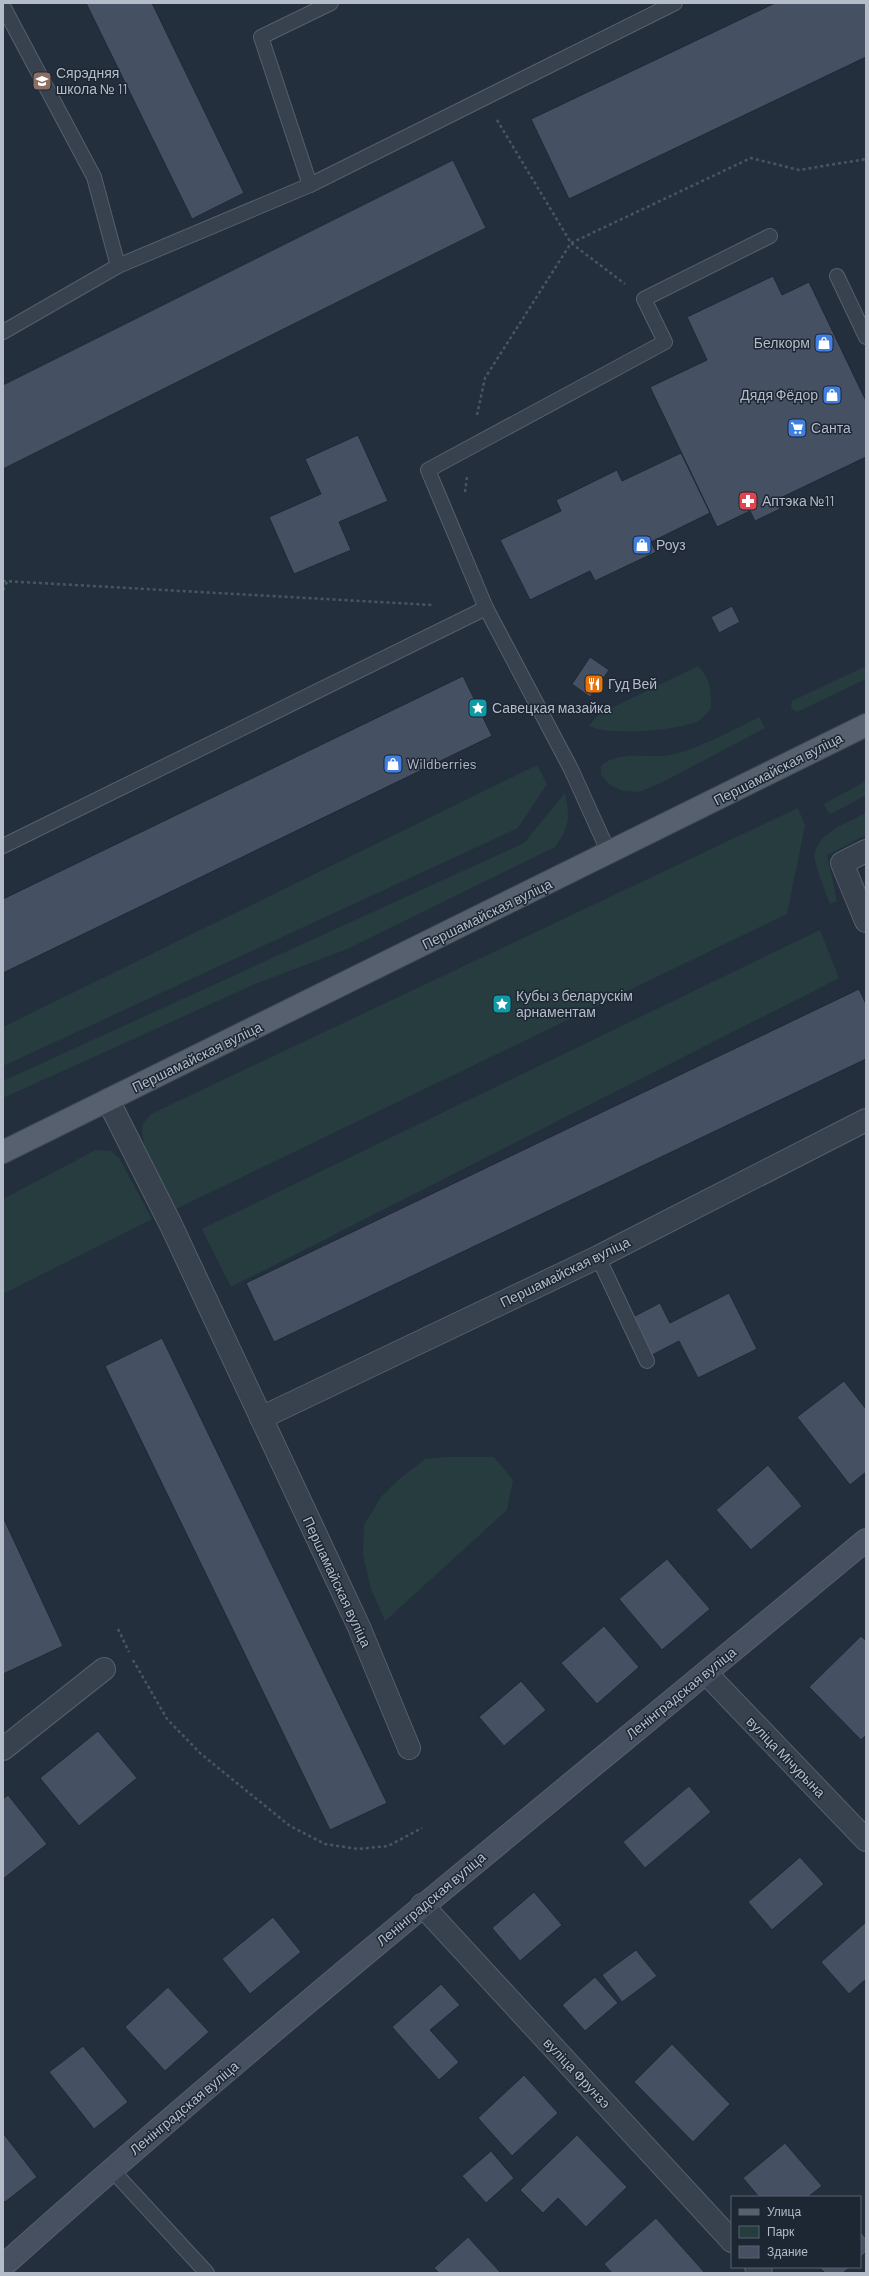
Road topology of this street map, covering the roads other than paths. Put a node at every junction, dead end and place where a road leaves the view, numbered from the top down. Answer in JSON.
{"nodes":[{"id":1,"x":331,"y":3,"type":"edge"},
{"id":2,"x":675,"y":3,"type":"edge"},
{"id":3,"x":3,"y":6,"type":"edge"},
{"id":4,"x":310,"y":185,"type":"junction"},
{"id":5,"x":770,"y":236,"type":"dead end"},
{"id":6,"x":118,"y":266,"type":"junction"},
{"id":7,"x":837,"y":276,"type":"dead end"},
{"id":8,"x":3,"y":332,"type":"edge"},
{"id":9,"x":866,"y":337,"type":"edge"},
{"id":10,"x":486,"y":608,"type":"junction"},
{"id":11,"x":866,"y":725,"type":"edge"},
{"id":12,"x":3,"y":846,"type":"edge"},
{"id":13,"x":866,"y":851,"type":"edge"},
{"id":14,"x":609,"y":853,"type":"junction"},
{"id":15,"x":866,"y":921,"type":"edge"},
{"id":16,"x":108,"y":1100,"type":"junction"},
{"id":17,"x":866,"y":1120,"type":"edge"},
{"id":18,"x":3,"y":1152,"type":"edge"},
{"id":19,"x":598,"y":1257,"type":"junction"},
{"id":20,"x":646,"y":1361,"type":"dead end"},
{"id":21,"x":261,"y":1418,"type":"junction"},
{"id":22,"x":866,"y":1540,"type":"edge"},
{"id":23,"x":104,"y":1669,"type":"dead end"},
{"id":24,"x":706,"y":1673,"type":"junction"},
{"id":25,"x":409,"y":1748,"type":"dead end"},
{"id":26,"x":3,"y":1749,"type":"edge"},
{"id":27,"x":866,"y":1840,"type":"edge"},
{"id":28,"x":422,"y":1905,"type":"junction"},
{"id":29,"x":112,"y":2170,"type":"junction"},
{"id":30,"x":731,"y":2240,"type":"edge"},
{"id":31,"x":3,"y":2266,"type":"edge"},
{"id":32,"x":207,"y":2273,"type":"edge"}],
"edges":[{"from":1,"to":4,"type":"lane"},
{"from":2,"to":4,"type":"lane"},
{"from":3,"to":6,"type":"lane"},
{"from":4,"to":6,"type":"lane"},
{"from":5,"to":10,"type":"lane"},
{"from":6,"to":8,"type":"lane"},
{"from":7,"to":9,"type":"lane"},
{"from":10,"to":12,"type":"lane"},
{"from":10,"to":14,"type":"lane"},
{"from":11,"to":14,"type":"main road","name":"Першамайская вуліца"},
{"from":13,"to":15,"type":"street"},
{"from":14,"to":16,"type":"main road","name":"Першамайская вуліца"},
{"from":16,"to":18,"type":"main road","name":"Першамайская вуліца"},
{"from":16,"to":21,"type":"street","name":"Першамайская вуліца"},
{"from":17,"to":19,"type":"street","name":"Першамайская вуліца"},
{"from":19,"to":20,"type":"lane"},
{"from":19,"to":21,"type":"street","name":"Першамайская вуліца"},
{"from":21,"to":25,"type":"street","name":"Першамайская вуліца"},
{"from":22,"to":24,"type":"street","name":"Ленінградская вуліца"},
{"from":23,"to":26,"type":"street"},
{"from":24,"to":27,"type":"street","name":"вуліца Мічурына"},
{"from":24,"to":28,"type":"street","name":"Ленінградская вуліца"},
{"from":28,"to":29,"type":"street","name":"Ленінградская вуліца"},
{"from":28,"to":30,"type":"street","name":"вуліца Фрунзэ"},
{"from":29,"to":31,"type":"street","name":"Ленінградская вуліца"},
{"from":29,"to":32,"type":"lane"}]}
